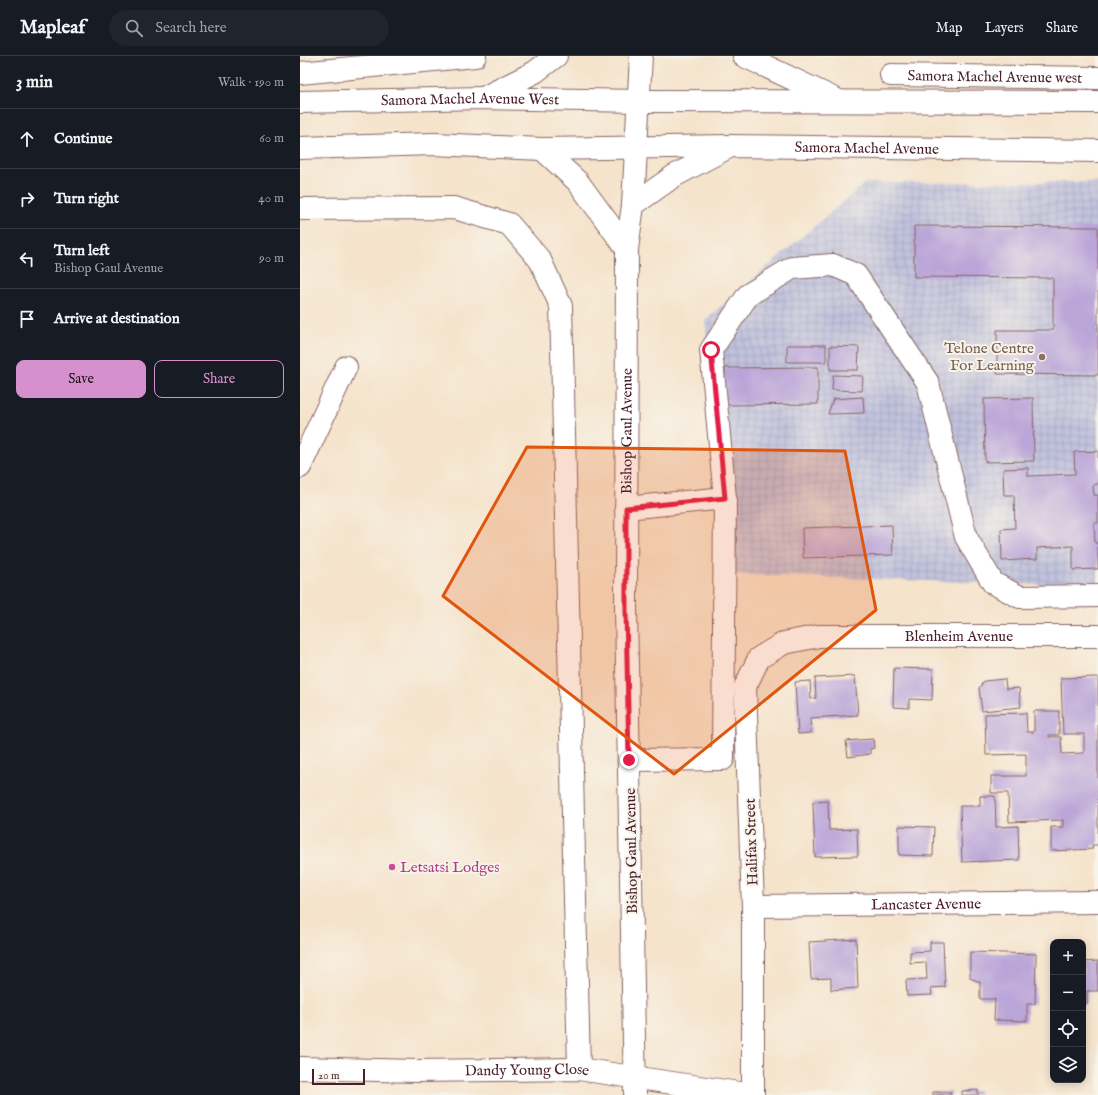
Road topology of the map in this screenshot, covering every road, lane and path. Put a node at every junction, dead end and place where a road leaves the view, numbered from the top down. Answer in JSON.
{"nodes":[{"id":1,"x":475,"y":56,"type":"edge"},
{"id":2,"x":556,"y":56,"type":"edge"},
{"id":3,"x":641,"y":56,"type":"edge"},
{"id":4,"x":744,"y":56,"type":"edge"},
{"id":5,"x":300,"y":73,"type":"edge"},
{"id":6,"x":891,"y":75,"type":"dead end"},
{"id":7,"x":1098,"y":78,"type":"edge"},
{"id":8,"x":482,"y":98,"type":"junction"},
{"id":9,"x":640,"y":101,"type":"junction"},
{"id":10,"x":300,"y":102,"type":"edge"},
{"id":11,"x":842,"y":102,"type":"junction"},
{"id":12,"x":1098,"y":102,"type":"edge"},
{"id":13,"x":730,"y":146,"type":"junction"},
{"id":14,"x":636,"y":147,"type":"junction"},
{"id":15,"x":300,"y":148,"type":"edge"},
{"id":16,"x":542,"y":148,"type":"junction"},
{"id":17,"x":1098,"y":151,"type":"edge"},
{"id":18,"x":633,"y":205,"type":"junction"},
{"id":19,"x":300,"y":209,"type":"edge"},
{"id":20,"x":627,"y":249,"type":"junction"},
{"id":21,"x":346,"y":367,"type":"dead end"},
{"id":22,"x":300,"y":467,"type":"edge"},
{"id":23,"x":725,"y":498,"type":"junction"},
{"id":24,"x":626,"y":508,"type":"junction"},
{"id":25,"x":1098,"y":596,"type":"edge"},
{"id":26,"x":819,"y":636,"type":"joint"},
{"id":27,"x":1098,"y":636,"type":"edge"},
{"id":28,"x":629,"y":760,"type":"junction"},
{"id":29,"x":1098,"y":902,"type":"edge"},
{"id":30,"x":753,"y":906,"type":"junction"},
{"id":31,"x":300,"y":1068,"type":"edge"},
{"id":32,"x":578,"y":1069,"type":"junction"},
{"id":33,"x":635,"y":1086,"type":"edge"},
{"id":34,"x":752,"y":1095,"type":"edge"}],
"edges":[{"from":1,"to":5,"type":"main road"},
{"from":2,"to":8,"type":"main road"},
{"from":3,"to":9,"type":"main road","name":"Bishop Gaul Avenue"},
{"from":4,"to":11,"type":"main road"},
{"from":6,"to":7,"type":"main road","name":"Samora Machel Avenue west"},
{"from":8,"to":9,"type":"main road","name":"Samora Machel Avenue West"},
{"from":8,"to":10,"type":"main road","name":"Samora Machel Avenue West"},
{"from":9,"to":11,"type":"main road"},
{"from":9,"to":14,"type":"main road","name":"Bishop Gaul Avenue"},
{"from":11,"to":12,"type":"main road"},
{"from":13,"to":14,"type":"main road","name":"Samora Machel Avenue"},
{"from":13,"to":17,"type":"main road","name":"Samora Machel Avenue"},
{"from":13,"to":18,"type":"main road"},
{"from":14,"to":16,"type":"main road"},
{"from":14,"to":18,"type":"main road","name":"Bishop Gaul Avenue"},
{"from":15,"to":16,"type":"main road"},
{"from":16,"to":20,"type":"main road"},
{"from":18,"to":20,"type":"main road","name":"Bishop Gaul Avenue"},
{"from":19,"to":32,"type":"main road"},
{"from":20,"to":24,"type":"main road","name":"Bishop Gaul Avenue"},
{"from":21,"to":22,"type":"main road"},
{"from":23,"to":24,"type":"main road"},
{"from":23,"to":25,"type":"main road"},
{"from":23,"to":28,"type":"main road"},
{"from":24,"to":28,"type":"main road","name":"Bishop Gaul Avenue"},
{"from":26,"to":27,"type":"main road","name":"Blenheim Avenue"},
{"from":26,"to":30,"type":"main road","name":"Halifax Street"},
{"from":28,"to":33,"type":"main road","name":"Bishop Gaul Avenue"},
{"from":29,"to":30,"type":"main road","name":"Lancaster Avenue"},
{"from":30,"to":34,"type":"main road","name":"Halifax Street"},
{"from":31,"to":32,"type":"main road","name":"Dandy Young Close"},
{"from":32,"to":33,"type":"main road","name":"Dandy Young Close"},
{"from":33,"to":34,"type":"main road","name":"Dandy Young Close"}]}
